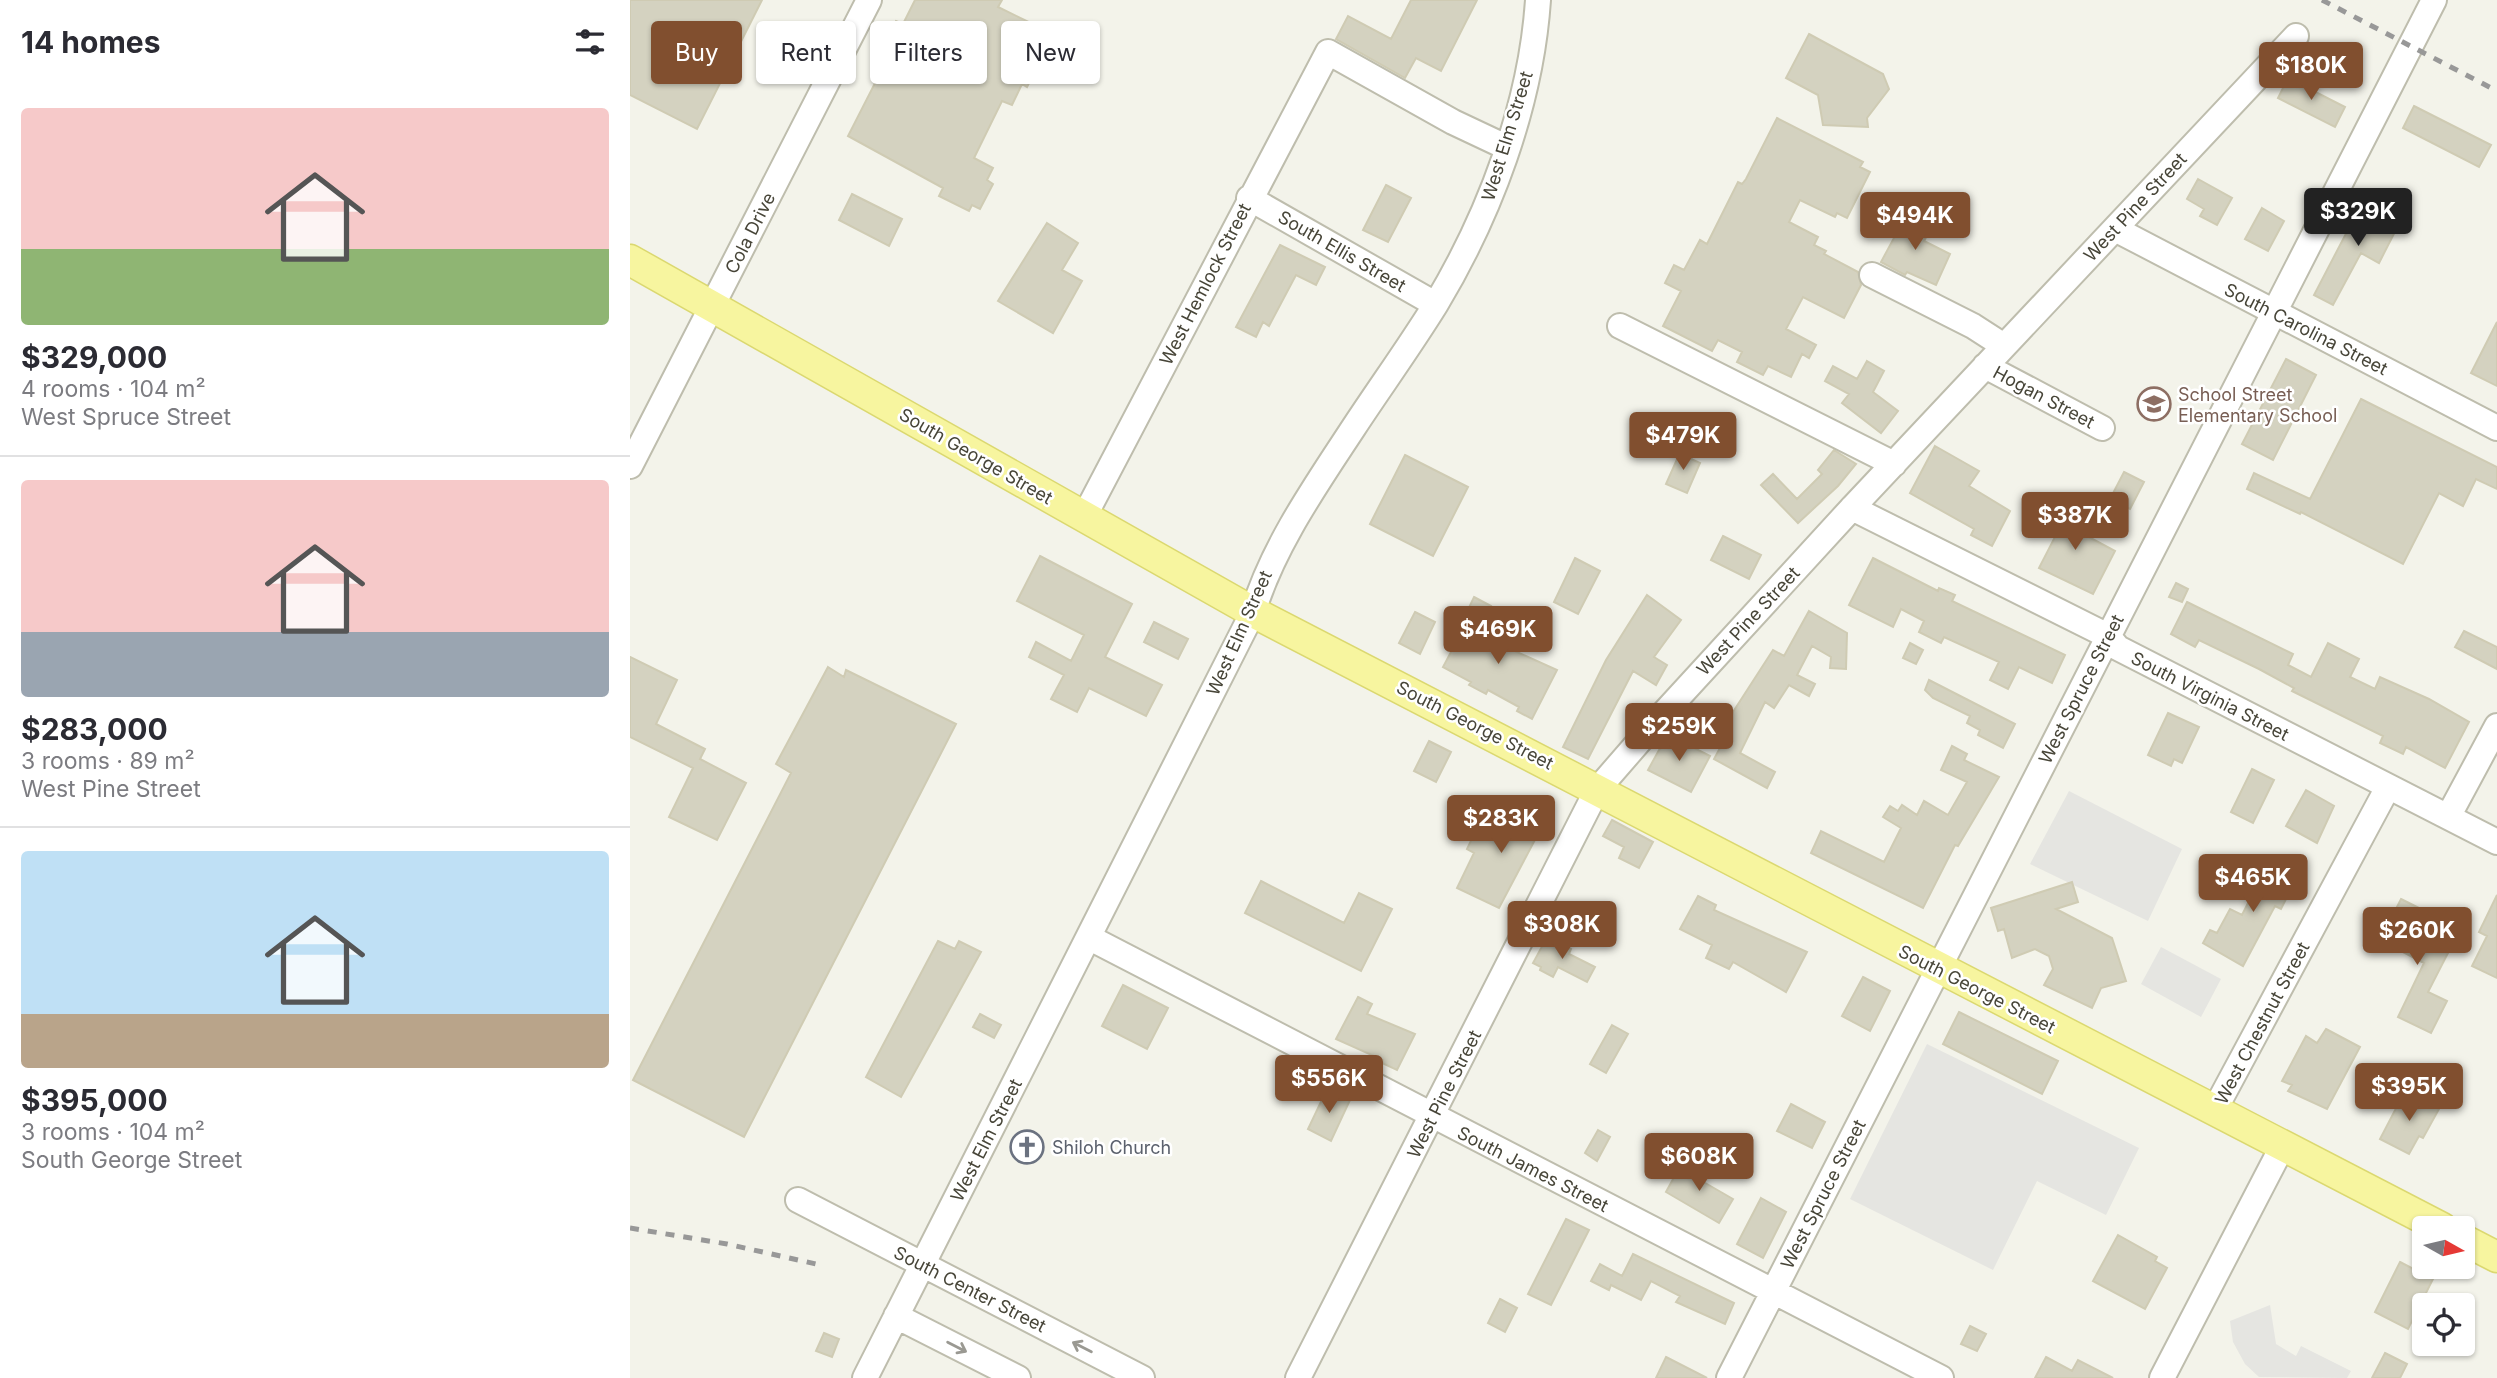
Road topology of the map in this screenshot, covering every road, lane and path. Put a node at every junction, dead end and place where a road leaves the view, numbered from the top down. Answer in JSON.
{"nodes":[{"id":1,"x":869,"y":0,"type":"edge"},
{"id":2,"x":1538,"y":0,"type":"edge"},
{"id":3,"x":2434,"y":0,"type":"edge"},
{"id":4,"x":2296,"y":36,"type":"dead end"},
{"id":5,"x":1506,"y":147,"type":"junction"},
{"id":6,"x":1249,"y":198,"type":"junction"},
{"id":7,"x":2115,"y":229,"type":"junction"},
{"id":8,"x":630,"y":260,"type":"edge"},
{"id":9,"x":1872,"y":275,"type":"dead end"},
{"id":10,"x":1436,"y":304,"type":"junction"},
{"id":11,"x":712,"y":306,"type":"junction"},
{"id":12,"x":2274,"y":313,"type":"junction"},
{"id":13,"x":1620,"y":326,"type":"dead end"},
{"id":14,"x":2004,"y":346,"type":"junction"},
{"id":15,"x":1985,"y":366,"type":"junction"},
{"id":16,"x":2102,"y":428,"type":"dead end"},
{"id":17,"x":2497,"y":428,"type":"edge"},
{"id":18,"x":1894,"y":464,"type":"junction"},
{"id":19,"x":630,"y":466,"type":"edge"},
{"id":20,"x":1852,"y":508,"type":"junction"},
{"id":21,"x":1084,"y":517,"type":"junction"},
{"id":22,"x":1253,"y":612,"type":"junction"},
{"id":23,"x":2108,"y":636,"type":"junction"},
{"id":24,"x":2497,"y":726,"type":"edge"},
{"id":25,"x":2388,"y":787,"type":"junction"},
{"id":26,"x":1597,"y":790,"type":"junction"},
{"id":27,"x":2448,"y":817,"type":"junction"},
{"id":28,"x":2497,"y":842,"type":"edge"},
{"id":29,"x":1090,"y":938,"type":"junction"},
{"id":30,"x":1937,"y":968,"type":"junction"},
{"id":31,"x":2214,"y":1111,"type":"junction"},
{"id":32,"x":1432,"y":1118,"type":"junction"},
{"id":33,"x":2282,"y":1147,"type":"junction"},
{"id":34,"x":798,"y":1200,"type":"dead end"},
{"id":35,"x":2418,"y":1216,"type":"edge"},
{"id":36,"x":2475,"y":1246,"type":"edge"},
{"id":37,"x":2497,"y":1257,"type":"edge"},
{"id":38,"x":922,"y":1264,"type":"junction"},
{"id":39,"x":1773,"y":1292,"type":"junction"},
{"id":40,"x":896,"y":1316,"type":"junction"},
{"id":41,"x":865,"y":1378,"type":"edge"},
{"id":42,"x":1018,"y":1378,"type":"edge"},
{"id":43,"x":1142,"y":1378,"type":"edge"},
{"id":44,"x":1298,"y":1378,"type":"edge"},
{"id":45,"x":1729,"y":1378,"type":"edge"},
{"id":46,"x":1941,"y":1378,"type":"edge"},
{"id":47,"x":2162,"y":1378,"type":"edge"}],
"edges":[{"from":1,"to":11,"type":"street","name":"Cola Drive"},
{"from":2,"to":5,"type":"street","name":"West Elm Street"},
{"from":3,"to":12,"type":"street","name":"West Spruce Street"},
{"from":4,"to":7,"type":"street","name":"West Pine Street"},
{"from":5,"to":6,"type":"street","name":"West Hemlock Street"},
{"from":5,"to":10,"type":"street","name":"West Elm Street"},
{"from":6,"to":10,"type":"street","name":"South Ellis Street"},
{"from":6,"to":21,"type":"street","name":"West Hemlock Street"},
{"from":7,"to":12,"type":"street","name":"South Carolina Street"},
{"from":7,"to":14,"type":"street","name":"West Pine Street"},
{"from":8,"to":11,"type":"main road","name":"South George Street"},
{"from":9,"to":14,"type":"street"},
{"from":10,"to":22,"type":"street","name":"West Elm Street"},
{"from":11,"to":19,"type":"street","name":"Cola Drive"},
{"from":11,"to":21,"type":"main road","name":"South George Street"},
{"from":12,"to":17,"type":"street","name":"South Carolina Street"},
{"from":12,"to":23,"type":"street","name":"West Spruce Street"},
{"from":13,"to":18,"type":"street"},
{"from":14,"to":15,"type":"street","name":"West Pine Street"},
{"from":15,"to":16,"type":"street","name":"Hogan Street"},
{"from":15,"to":18,"type":"street","name":"West Pine Street"},
{"from":18,"to":20,"type":"street","name":"West Pine Street"},
{"from":20,"to":23,"type":"street","name":"South Virginia Street"},
{"from":20,"to":26,"type":"street","name":"West Pine Street"},
{"from":21,"to":22,"type":"main road","name":"South George Street"},
{"from":22,"to":26,"type":"main road","name":"South George Street"},
{"from":22,"to":29,"type":"street","name":"West Elm Street"},
{"from":23,"to":25,"type":"street","name":"South Virginia Street"},
{"from":23,"to":30,"type":"street","name":"West Spruce Street"},
{"from":24,"to":27,"type":"street"},
{"from":25,"to":27,"type":"street","name":"South Virginia Street"},
{"from":25,"to":31,"type":"street","name":"West Chestnut Street"},
{"from":26,"to":30,"type":"main road","name":"South George Street"},
{"from":26,"to":32,"type":"street","name":"West Pine Street"},
{"from":27,"to":28,"type":"street","name":"South Virginia Street"},
{"from":29,"to":32,"type":"street","name":"South James Street"},
{"from":29,"to":38,"type":"street","name":"West Elm Street"},
{"from":30,"to":31,"type":"main road","name":"South George Street"},
{"from":30,"to":39,"type":"street","name":"West Spruce Street"},
{"from":31,"to":33,"type":"main road","name":"South George Street"},
{"from":32,"to":39,"type":"street","name":"South James Street"},
{"from":32,"to":44,"type":"street","name":"West Pine Street"},
{"from":33,"to":35,"type":"main road","name":"South George Street"},
{"from":33,"to":47,"type":"street"},
{"from":34,"to":38,"type":"street","name":"South Center Street"},
{"from":36,"to":37,"type":"main road"},
{"from":38,"to":40,"type":"street","name":"West Elm Street"},
{"from":43,"to":38,"type":"street","name":"South Center Street","one_way":true},
{"from":39,"to":45,"type":"street","name":"West Spruce Street"},
{"from":39,"to":46,"type":"street","name":"South James Street"},
{"from":40,"to":41,"type":"street","name":"West Elm Street"},
{"from":40,"to":42,"type":"street","one_way":true}]}
